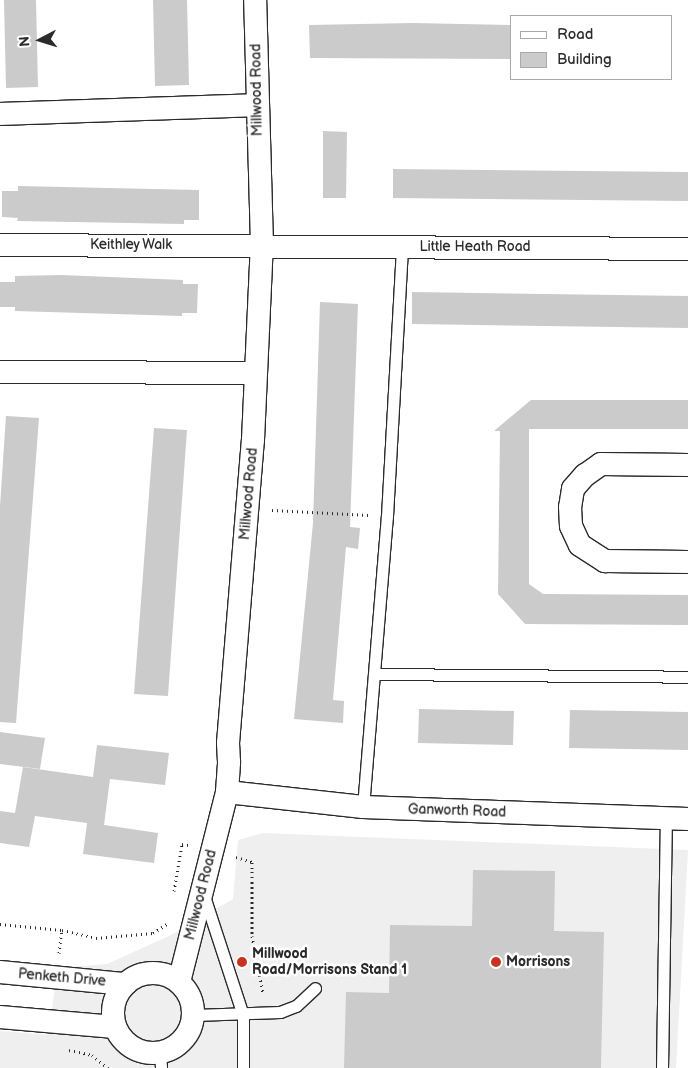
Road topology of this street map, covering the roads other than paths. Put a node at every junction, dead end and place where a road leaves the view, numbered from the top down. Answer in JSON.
{"nodes":[{"id":1,"x":255,"y":0,"type":"edge"},
{"id":2,"x":257,"y":105,"type":"junction"},
{"id":3,"x":0,"y":114,"type":"edge"},
{"id":4,"x":0,"y":244,"type":"edge"},
{"id":5,"x":262,"y":244,"type":"junction"},
{"id":6,"x":402,"y":247,"type":"junction"},
{"id":7,"x":688,"y":249,"type":"edge"},
{"id":8,"x":0,"y":372,"type":"edge"},
{"id":9,"x":255,"y":373,"type":"junction"},
{"id":10,"x":688,"y":464,"type":"edge"},
{"id":11,"x":688,"y":562,"type":"edge"},
{"id":12,"x":375,"y":674,"type":"junction"},
{"id":13,"x":688,"y":677,"type":"edge"},
{"id":14,"x":227,"y":792,"type":"junction"},
{"id":15,"x":363,"y":807,"type":"junction"},
{"id":16,"x":677,"y":818,"type":"edge"},
{"id":17,"x":202,"y":890,"type":"junction"},
{"id":18,"x":0,"y":972,"type":"edge"},
{"id":19,"x":179,"y":982,"type":"junction"},
{"id":20,"x":125,"y":984,"type":"junction"},
{"id":21,"x":315,"y":988,"type":"dead end"},
{"id":22,"x":194,"y":1015,"type":"junction"},
{"id":23,"x":244,"y":1015,"type":"junction"},
{"id":24,"x":0,"y":1017,"type":"edge"},
{"id":25,"x":115,"y":1027,"type":"junction"},
{"id":26,"x":161,"y":1061,"type":"edge"},
{"id":27,"x":243,"y":1068,"type":"edge"},
{"id":28,"x":662,"y":1068,"type":"edge"}],
"edges":[{"from":1,"to":2,"type":"street","name":"Millwood Road"},
{"from":2,"to":3,"type":"street"},
{"from":2,"to":5,"type":"street","name":"Millwood Road"},
{"from":4,"to":5,"type":"street","name":"Keithley Walk"},
{"from":5,"to":6,"type":"street","name":"Little Heath Road"},
{"from":5,"to":9,"type":"street","name":"Millwood Road"},
{"from":6,"to":7,"type":"street","name":"Little Heath Road"},
{"from":6,"to":12,"type":"lane"},
{"from":8,"to":9,"type":"street"},
{"from":9,"to":14,"type":"street","name":"Millwood Road"},
{"from":10,"to":11,"type":"street"},
{"from":12,"to":13,"type":"lane"},
{"from":12,"to":15,"type":"lane"},
{"from":14,"to":15,"type":"street","name":"Ganworth Road"},
{"from":14,"to":17,"type":"street","name":"Millwood Road"},
{"from":15,"to":16,"type":"street","name":"Ganworth Road"},
{"from":16,"to":28,"type":"lane"},
{"from":17,"to":19,"type":"street","name":"Millwood Road"},
{"from":17,"to":23,"type":"lane"},
{"from":18,"to":20,"type":"street","name":"Penketh Drive"},
{"from":19,"to":20,"type":"street","name":"Penketh Drive"},
{"from":19,"to":22,"type":"street"},
{"from":20,"to":25,"type":"street","name":"Penketh Drive"},
{"from":21,"to":23,"type":"lane"},
{"from":22,"to":23,"type":"lane"},
{"from":22,"to":26,"type":"street"},
{"from":23,"to":27,"type":"lane"},
{"from":24,"to":25,"type":"street"},
{"from":25,"to":26,"type":"street"}]}
